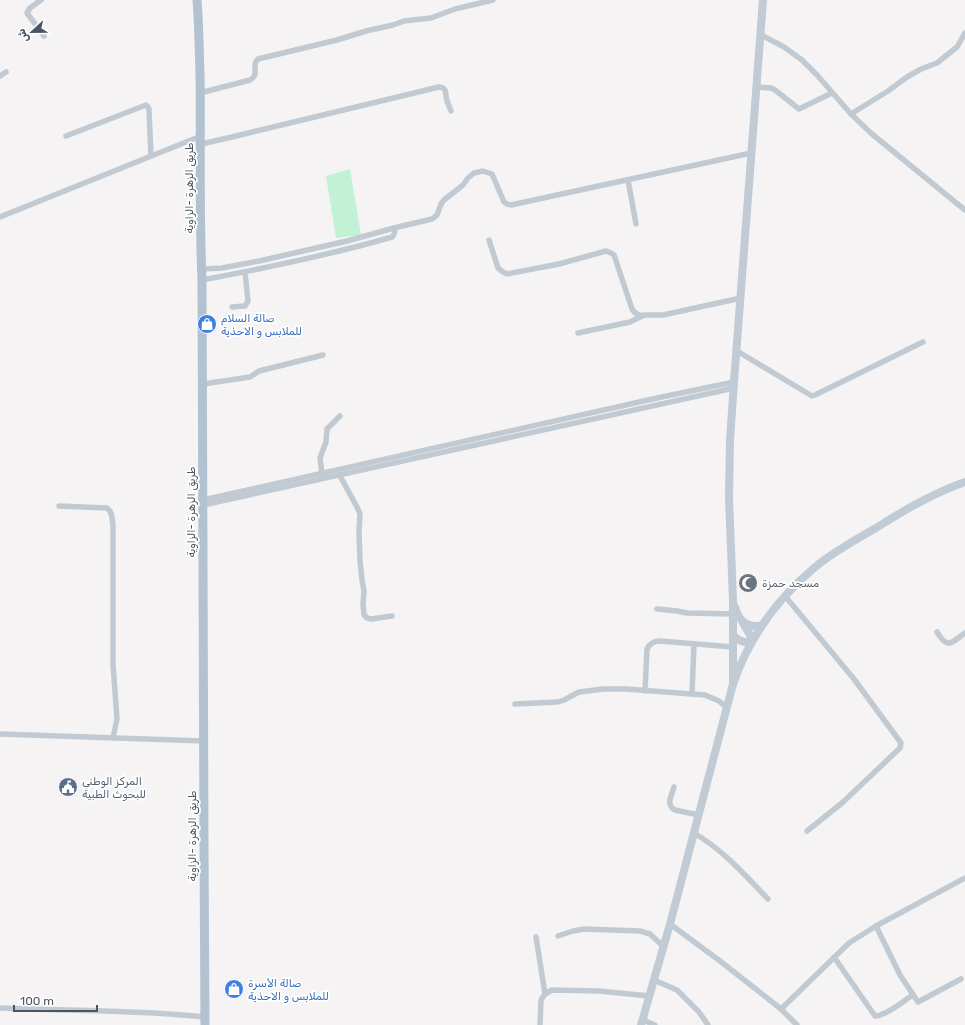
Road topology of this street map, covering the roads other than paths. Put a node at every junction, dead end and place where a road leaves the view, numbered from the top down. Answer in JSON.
{"nodes":[{"id":1,"x":41,"y":0,"type":"edge"},
{"id":2,"x":197,"y":0,"type":"edge"},
{"id":3,"x":493,"y":0,"type":"edge"},
{"id":4,"x":763,"y":0,"type":"edge"},
{"id":5,"x":965,"y":33,"type":"edge"},
{"id":6,"x":761,"y":35,"type":"junction"},
{"id":7,"x":44,"y":36,"type":"dead end"},
{"id":8,"x":6,"y":72,"type":"dead end"},
{"id":9,"x":0,"y":76,"type":"edge"},
{"id":10,"x":756,"y":87,"type":"junction"},
{"id":11,"x":200,"y":93,"type":"junction"},
{"id":12,"x":832,"y":93,"type":"junction"},
{"id":13,"x":451,"y":111,"type":"dead end"},
{"id":14,"x":851,"y":114,"type":"junction"},
{"id":15,"x":66,"y":136,"type":"dead end"},
{"id":16,"x":201,"y":140,"type":"junction"},
{"id":17,"x":751,"y":153,"type":"junction"},
{"id":18,"x":151,"y":156,"type":"junction"},
{"id":19,"x":628,"y":180,"type":"junction"},
{"id":20,"x":965,"y":210,"type":"edge"},
{"id":21,"x":0,"y":217,"type":"edge"},
{"id":22,"x":636,"y":224,"type":"dead end"},
{"id":23,"x":394,"y":228,"type":"junction"},
{"id":24,"x":489,"y":240,"type":"dead end"},
{"id":25,"x":234,"y":266,"type":"junction"},
{"id":26,"x":202,"y":269,"type":"junction"},
{"id":27,"x":245,"y":272,"type":"junction"},
{"id":28,"x":236,"y":274,"type":"junction"},
{"id":29,"x":202,"y":280,"type":"junction"},
{"id":30,"x":741,"y":298,"type":"junction"},
{"id":31,"x":232,"y":307,"type":"dead end"},
{"id":32,"x":642,"y":316,"type":"junction"},
{"id":33,"x":578,"y":333,"type":"dead end"},
{"id":34,"x":923,"y":342,"type":"dead end"},
{"id":35,"x":737,"y":351,"type":"junction"},
{"id":36,"x":323,"y":355,"type":"dead end"},
{"id":37,"x":203,"y":384,"type":"junction"},
{"id":38,"x":734,"y":385,"type":"junction"},
{"id":39,"x":340,"y":416,"type":"dead end"},
{"id":40,"x":339,"y":474,"type":"junction"},
{"id":41,"x":322,"y":476,"type":"junction"},
{"id":42,"x":965,"y":482,"type":"edge"},
{"id":43,"x":203,"y":502,"type":"junction"},
{"id":44,"x":59,"y":506,"type":"dead end"},
{"id":45,"x":785,"y":596,"type":"junction"},
{"id":46,"x":733,"y":600,"type":"junction"},
{"id":47,"x":657,"y":609,"type":"dead end"},
{"id":48,"x":733,"y":614,"type":"junction"},
{"id":49,"x":392,"y":616,"type":"dead end"},
{"id":50,"x":742,"y":620,"type":"junction"},
{"id":51,"x":762,"y":625,"type":"junction"},
{"id":52,"x":937,"y":632,"type":"dead end"},
{"id":53,"x":965,"y":633,"type":"edge"},
{"id":54,"x":733,"y":635,"type":"junction"},
{"id":55,"x":752,"y":642,"type":"junction"},
{"id":56,"x":694,"y":644,"type":"junction"},
{"id":57,"x":733,"y":647,"type":"junction"},
{"id":58,"x":733,"y":684,"type":"junction"},
{"id":59,"x":645,"y":691,"type":"junction"},
{"id":60,"x":692,"y":694,"type":"junction"},
{"id":61,"x":515,"y":704,"type":"dead end"},
{"id":62,"x":727,"y":708,"type":"junction"},
{"id":63,"x":0,"y":734,"type":"edge"},
{"id":64,"x":113,"y":738,"type":"junction"},
{"id":65,"x":204,"y":741,"type":"junction"},
{"id":66,"x":674,"y":787,"type":"dead end"},
{"id":67,"x":699,"y":815,"type":"junction"},
{"id":68,"x":807,"y":831,"type":"dead end"},
{"id":69,"x":694,"y":833,"type":"junction"},
{"id":70,"x":965,"y":878,"type":"edge"},
{"id":71,"x":768,"y":899,"type":"dead end"},
{"id":72,"x":670,"y":924,"type":"junction"},
{"id":73,"x":876,"y":926,"type":"junction"},
{"id":74,"x":558,"y":936,"type":"dead end"},
{"id":75,"x":536,"y":937,"type":"dead end"},
{"id":76,"x":664,"y":947,"type":"junction"},
{"id":77,"x":834,"y":957,"type":"junction"},
{"id":78,"x":961,"y":979,"type":"dead end"},
{"id":79,"x":654,"y":980,"type":"junction"},
{"id":80,"x":545,"y":994,"type":"junction"},
{"id":81,"x":913,"y":995,"type":"junction"},
{"id":82,"x":650,"y":996,"type":"junction"},
{"id":83,"x":0,"y":1008,"type":"edge"},
{"id":84,"x":782,"y":1010,"type":"junction"},
{"id":85,"x":205,"y":1021,"type":"edge"},
{"id":86,"x":642,"y":1022,"type":"edge"},
{"id":87,"x":540,"y":1025,"type":"edge"},
{"id":88,"x":655,"y":1025,"type":"edge"},
{"id":89,"x":708,"y":1025,"type":"edge"},
{"id":90,"x":797,"y":1025,"type":"edge"}],
"edges":[{"from":1,"to":7,"type":"street"},
{"from":2,"to":11,"type":"main road","name":"طريق الزهرة -الزاوية"},
{"from":3,"to":11,"type":"street"},
{"from":4,"to":6,"type":"main road"},
{"from":5,"to":14,"type":"street"},
{"from":6,"to":10,"type":"main road"},
{"from":6,"to":12,"type":"street"},
{"from":8,"to":9,"type":"street"},
{"from":10,"to":12,"type":"street"},
{"from":10,"to":17,"type":"main road"},
{"from":11,"to":16,"type":"main road","name":"طريق الزهرة -الزاوية"},
{"from":12,"to":14,"type":"street"},
{"from":13,"to":16,"type":"street"},
{"from":14,"to":20,"type":"street"},
{"from":15,"to":18,"type":"street"},
{"from":16,"to":18,"type":"street"},
{"from":16,"to":26,"type":"main road","name":"طريق الزهرة -الزاوية"},
{"from":17,"to":19,"type":"street"},
{"from":17,"to":30,"type":"main road"},
{"from":18,"to":21,"type":"street"},
{"from":19,"to":22,"type":"street"},
{"from":19,"to":23,"type":"street"},
{"from":23,"to":25,"type":"street"},
{"from":23,"to":27,"type":"street"},
{"from":24,"to":32,"type":"street"},
{"from":25,"to":26,"type":"street"},
{"from":25,"to":28,"type":"street"},
{"from":26,"to":29,"type":"main road","name":"طريق الزهرة -الزاوية"},
{"from":27,"to":28,"type":"street"},
{"from":27,"to":31,"type":"street"},
{"from":28,"to":29,"type":"street"},
{"from":29,"to":37,"type":"main road","name":"طريق الزهرة -الزاوية"},
{"from":30,"to":32,"type":"street"},
{"from":30,"to":35,"type":"main road"},
{"from":32,"to":33,"type":"street"},
{"from":34,"to":35,"type":"street"},
{"from":35,"to":38,"type":"main road"},
{"from":36,"to":37,"type":"street"},
{"from":37,"to":43,"type":"main road","name":"طريق الزهرة -الزاوية"},
{"from":38,"to":40,"type":"street"},
{"from":38,"to":41,"type":"street"},
{"from":38,"to":46,"type":"main road"},
{"from":39,"to":41,"type":"street"},
{"from":40,"to":41,"type":"street"},
{"from":40,"to":49,"type":"street"},
{"from":41,"to":43,"type":"street"},
{"from":42,"to":45,"type":"main road"},
{"from":43,"to":65,"type":"main road","name":"طريق الزهرة -الزاوية"},
{"from":44,"to":64,"type":"street"},
{"from":45,"to":51,"type":"main road"},
{"from":45,"to":68,"type":"street"},
{"from":46,"to":48,"type":"main road"},
{"from":46,"to":50,"type":"main road"},
{"from":47,"to":48,"type":"street"},
{"from":48,"to":54,"type":"main road"},
{"from":50,"to":51,"type":"main road"},
{"from":50,"to":55,"type":"main road"},
{"from":51,"to":55,"type":"main road"},
{"from":52,"to":53,"type":"street"},
{"from":54,"to":55,"type":"main road"},
{"from":54,"to":57,"type":"main road"},
{"from":55,"to":58,"type":"main road"},
{"from":56,"to":57,"type":"street"},
{"from":56,"to":59,"type":"street"},
{"from":56,"to":60,"type":"street"},
{"from":57,"to":58,"type":"main road"},
{"from":58,"to":62,"type":"main road"},
{"from":59,"to":60,"type":"street"},
{"from":59,"to":61,"type":"street"},
{"from":60,"to":62,"type":"street"},
{"from":62,"to":67,"type":"main road"},
{"from":63,"to":64,"type":"street"},
{"from":64,"to":65,"type":"street"},
{"from":65,"to":85,"type":"main road","name":"طريق الزهرة -الزاوية"},
{"from":66,"to":67,"type":"street"},
{"from":67,"to":69,"type":"main road"},
{"from":69,"to":71,"type":"street"},
{"from":69,"to":72,"type":"main road"},
{"from":70,"to":73,"type":"street"},
{"from":72,"to":76,"type":"main road"},
{"from":72,"to":84,"type":"street"},
{"from":73,"to":77,"type":"street"},
{"from":73,"to":81,"type":"street"},
{"from":74,"to":76,"type":"street"},
{"from":75,"to":80,"type":"street"},
{"from":76,"to":79,"type":"main road"},
{"from":77,"to":81,"type":"street"},
{"from":77,"to":84,"type":"street"},
{"from":78,"to":81,"type":"street"},
{"from":79,"to":82,"type":"main road"},
{"from":79,"to":89,"type":"street"},
{"from":80,"to":82,"type":"street"},
{"from":80,"to":87,"type":"street"},
{"from":82,"to":86,"type":"main road"},
{"from":83,"to":85,"type":"street"},
{"from":84,"to":90,"type":"street"},
{"from":86,"to":88,"type":"street"}]}
